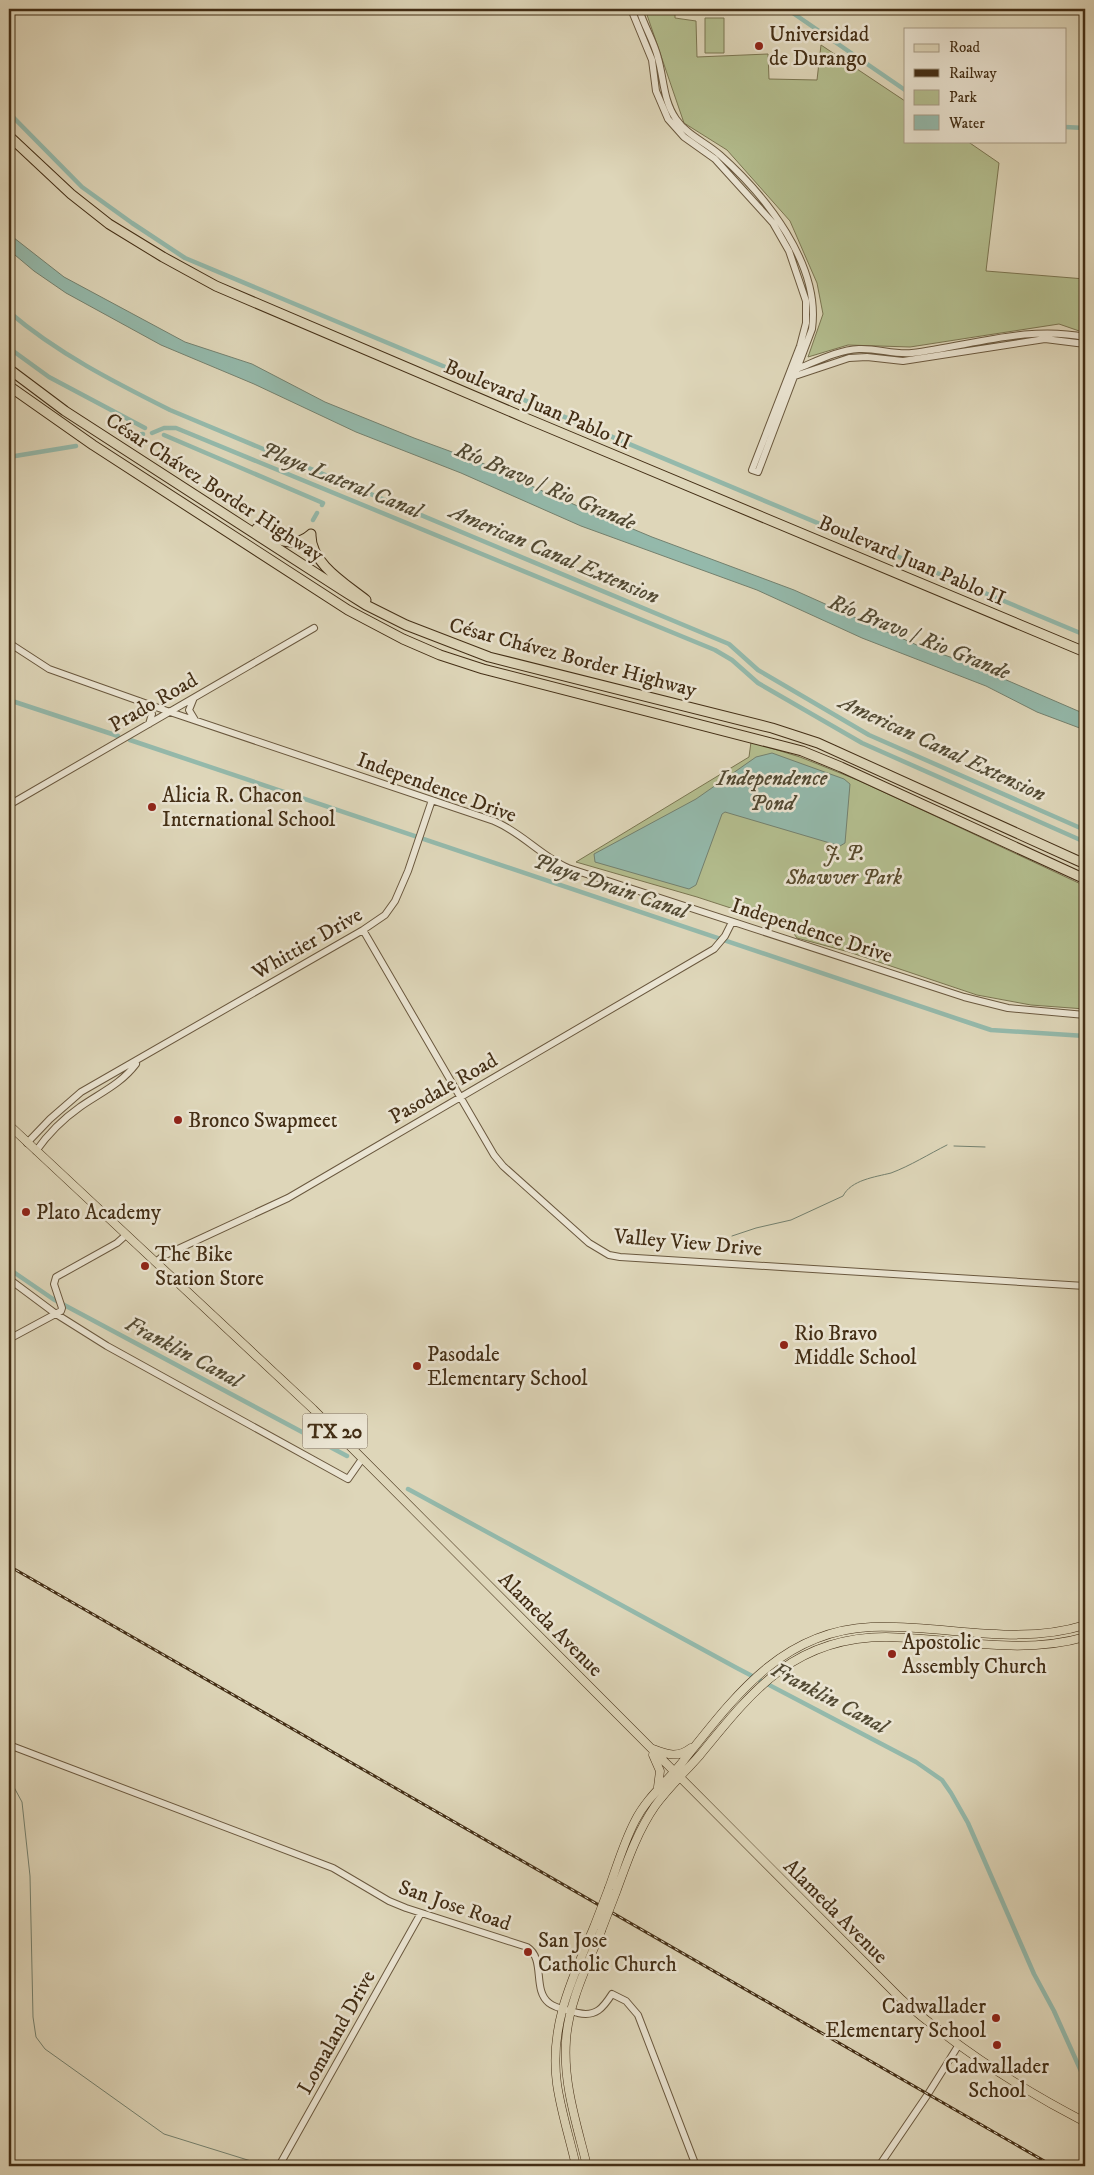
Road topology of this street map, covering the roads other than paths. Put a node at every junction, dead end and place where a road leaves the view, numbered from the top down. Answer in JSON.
{"nodes":[{"id":1,"x":631,"y":9,"type":"edge"},
{"id":2,"x":639,"y":9,"type":"edge"},
{"id":3,"x":9,"y":136,"type":"edge"},
{"id":4,"x":1085,"y":337,"type":"edge"},
{"id":5,"x":1085,"y":344,"type":"edge"},
{"id":6,"x":799,"y":368,"type":"junction"},
{"id":7,"x":9,"y":369,"type":"edge"},
{"id":8,"x":792,"y":375,"type":"junction"},
{"id":9,"x":9,"y":386,"type":"edge"},
{"id":10,"x":755,"y":471,"type":"dead end"},
{"id":11,"x":198,"y":496,"type":"junction"},
{"id":12,"x":394,"y":619,"type":"junction"},
{"id":13,"x":314,"y":628,"type":"dead end"},
{"id":14,"x":9,"y":644,"type":"edge"},
{"id":15,"x":1085,"y":652,"type":"edge"},
{"id":16,"x":194,"y":698,"type":"junction"},
{"id":17,"x":147,"y":704,"type":"junction"},
{"id":18,"x":170,"y":712,"type":"junction"},
{"id":19,"x":196,"y":720,"type":"junction"},
{"id":20,"x":149,"y":724,"type":"junction"},
{"id":21,"x":432,"y":800,"type":"junction"},
{"id":22,"x":9,"y":805,"type":"edge"},
{"id":23,"x":1036,"y":842,"type":"junction"},
{"id":24,"x":1085,"y":860,"type":"edge"},
{"id":25,"x":1085,"y":864,"type":"edge"},
{"id":26,"x":1085,"y":880,"type":"edge"},
{"id":27,"x":732,"y":922,"type":"junction"},
{"id":28,"x":363,"y":930,"type":"junction"},
{"id":29,"x":1085,"y":1015,"type":"edge"},
{"id":30,"x":138,"y":1061,"type":"junction"},
{"id":31,"x":460,"y":1097,"type":"junction"},
{"id":32,"x":9,"y":1125,"type":"edge"},
{"id":33,"x":27,"y":1143,"type":"junction"},
{"id":34,"x":36,"y":1151,"type":"junction"},
{"id":35,"x":126,"y":1235,"type":"junction"},
{"id":36,"x":156,"y":1262,"type":"junction"},
{"id":37,"x":9,"y":1279,"type":"edge"},
{"id":38,"x":1085,"y":1286,"type":"edge"},
{"id":39,"x":56,"y":1314,"type":"junction"},
{"id":40,"x":9,"y":1339,"type":"edge"},
{"id":41,"x":362,"y":1459,"type":"junction"},
{"id":42,"x":1085,"y":1625,"type":"edge"},
{"id":43,"x":1085,"y":1637,"type":"edge"},
{"id":44,"x":696,"y":1744,"type":"junction"},
{"id":45,"x":9,"y":1745,"type":"edge"},
{"id":46,"x":650,"y":1748,"type":"junction"},
{"id":47,"x":676,"y":1775,"type":"junction"},
{"id":48,"x":658,"y":1788,"type":"junction"},
{"id":49,"x":692,"y":1790,"type":"junction"},
{"id":50,"x":664,"y":1794,"type":"junction"},
{"id":51,"x":612,"y":1890,"type":"junction"},
{"id":52,"x":421,"y":1913,"type":"junction"},
{"id":53,"x":597,"y":1929,"type":"junction"},
{"id":54,"x":561,"y":2008,"type":"junction"},
{"id":55,"x":571,"y":2011,"type":"junction"},
{"id":56,"x":958,"y":2046,"type":"junction"},
{"id":57,"x":1085,"y":2122,"type":"edge"},
{"id":58,"x":279,"y":2166,"type":"edge"},
{"id":59,"x":576,"y":2166,"type":"edge"},
{"id":60,"x":587,"y":2166,"type":"edge"},
{"id":61,"x":696,"y":2166,"type":"edge"},
{"id":62,"x":879,"y":2166,"type":"edge"}],
"edges":[{"from":1,"to":8,"type":"street"},
{"from":2,"to":6,"type":"street"},
{"from":3,"to":15,"type":"highway","name":"Boulevard Juan Pablo II"},
{"from":4,"to":6,"type":"street"},
{"from":5,"to":8,"type":"street"},
{"from":6,"to":8,"type":"street"},
{"from":7,"to":11,"type":"highway","name":"César Chávez Border Highway"},
{"from":8,"to":10,"type":"street"},
{"from":9,"to":26,"type":"highway","name":"César Chávez Border Highway"},
{"from":11,"to":12,"type":"highway","name":"César Chávez Border Highway"},
{"from":11,"to":12,"type":"highway"},
{"from":12,"to":23,"type":"highway","name":"César Chávez Border Highway"},
{"from":13,"to":16,"type":"street","name":"Prado Road"},
{"from":14,"to":17,"type":"street","name":"Independence Drive"},
{"from":16,"to":18,"type":"street","name":"Prado Road"},
{"from":16,"to":19,"type":"street"},
{"from":17,"to":18,"type":"street","name":"Independence Drive"},
{"from":17,"to":20,"type":"street"},
{"from":18,"to":19,"type":"street","name":"Independence Drive"},
{"from":18,"to":20,"type":"street","name":"Prado Road"},
{"from":19,"to":21,"type":"street","name":"Independence Drive"},
{"from":20,"to":22,"type":"street","name":"Prado Road"},
{"from":21,"to":27,"type":"street","name":"Independence Drive"},
{"from":21,"to":28,"type":"street","name":"Whittier Drive"},
{"from":23,"to":24,"type":"highway"},
{"from":23,"to":25,"type":"highway","name":"César Chávez Border Highway"},
{"from":27,"to":29,"type":"street","name":"Independence Drive"},
{"from":27,"to":31,"type":"street","name":"Pasodale Road"},
{"from":28,"to":30,"type":"street","name":"Whittier Drive"},
{"from":28,"to":31,"type":"street","name":"Valley View Drive"},
{"from":30,"to":33,"type":"street","name":"Whittier Drive"},
{"from":30,"to":34,"type":"street","name":"Whittier Drive"},
{"from":31,"to":36,"type":"street","name":"Pasodale Road"},
{"from":31,"to":38,"type":"street","name":"Valley View Drive"},
{"from":32,"to":33,"type":"main road","name":"Alameda Avenue","number":"TX 20"},
{"from":33,"to":34,"type":"main road","name":"Alameda Avenue","number":"TX 20"},
{"from":34,"to":35,"type":"main road","name":"Alameda Avenue","number":"TX 20"},
{"from":35,"to":36,"type":"main road","name":"Alameda Avenue","number":"TX 20"},
{"from":35,"to":39,"type":"street"},
{"from":36,"to":41,"type":"main road","name":"Alameda Avenue","number":"TX 20"},
{"from":37,"to":39,"type":"street"},
{"from":39,"to":40,"type":"street"},
{"from":39,"to":41,"type":"street"},
{"from":41,"to":46,"type":"main road","name":"Alameda Avenue","number":"TX 20"},
{"from":42,"to":44,"type":"main road"},
{"from":43,"to":47,"type":"main road"},
{"from":44,"to":46,"type":"main road"},
{"from":44,"to":47,"type":"main road"},
{"from":45,"to":52,"type":"street","name":"San Jose Road"},
{"from":46,"to":47,"type":"main road","name":"Alameda Avenue","number":"TX 20"},
{"from":46,"to":48,"type":"main road"},
{"from":47,"to":48,"type":"main road"},
{"from":47,"to":49,"type":"main road","name":"Alameda Avenue","number":"TX 20"},
{"from":47,"to":50,"type":"main road"},
{"from":48,"to":51,"type":"main road"},
{"from":49,"to":50,"type":"main road"},
{"from":49,"to":56,"type":"main road","name":"Alameda Avenue","number":"TX 20"},
{"from":50,"to":51,"type":"main road"},
{"from":51,"to":53,"type":"main road","bridge":true},
{"from":52,"to":54,"type":"street","name":"San Jose Road"},
{"from":52,"to":58,"type":"street","name":"Lomaland Drive"},
{"from":53,"to":54,"type":"main road"},
{"from":53,"to":55,"type":"main road"},
{"from":54,"to":55,"type":"street","name":"San Jose Road"},
{"from":54,"to":59,"type":"main road"},
{"from":55,"to":60,"type":"main road"},
{"from":55,"to":61,"type":"street","name":"San Jose Road"},
{"from":56,"to":57,"type":"main road","name":"Alameda Avenue","number":"TX 20"},
{"from":56,"to":62,"type":"street"}]}
